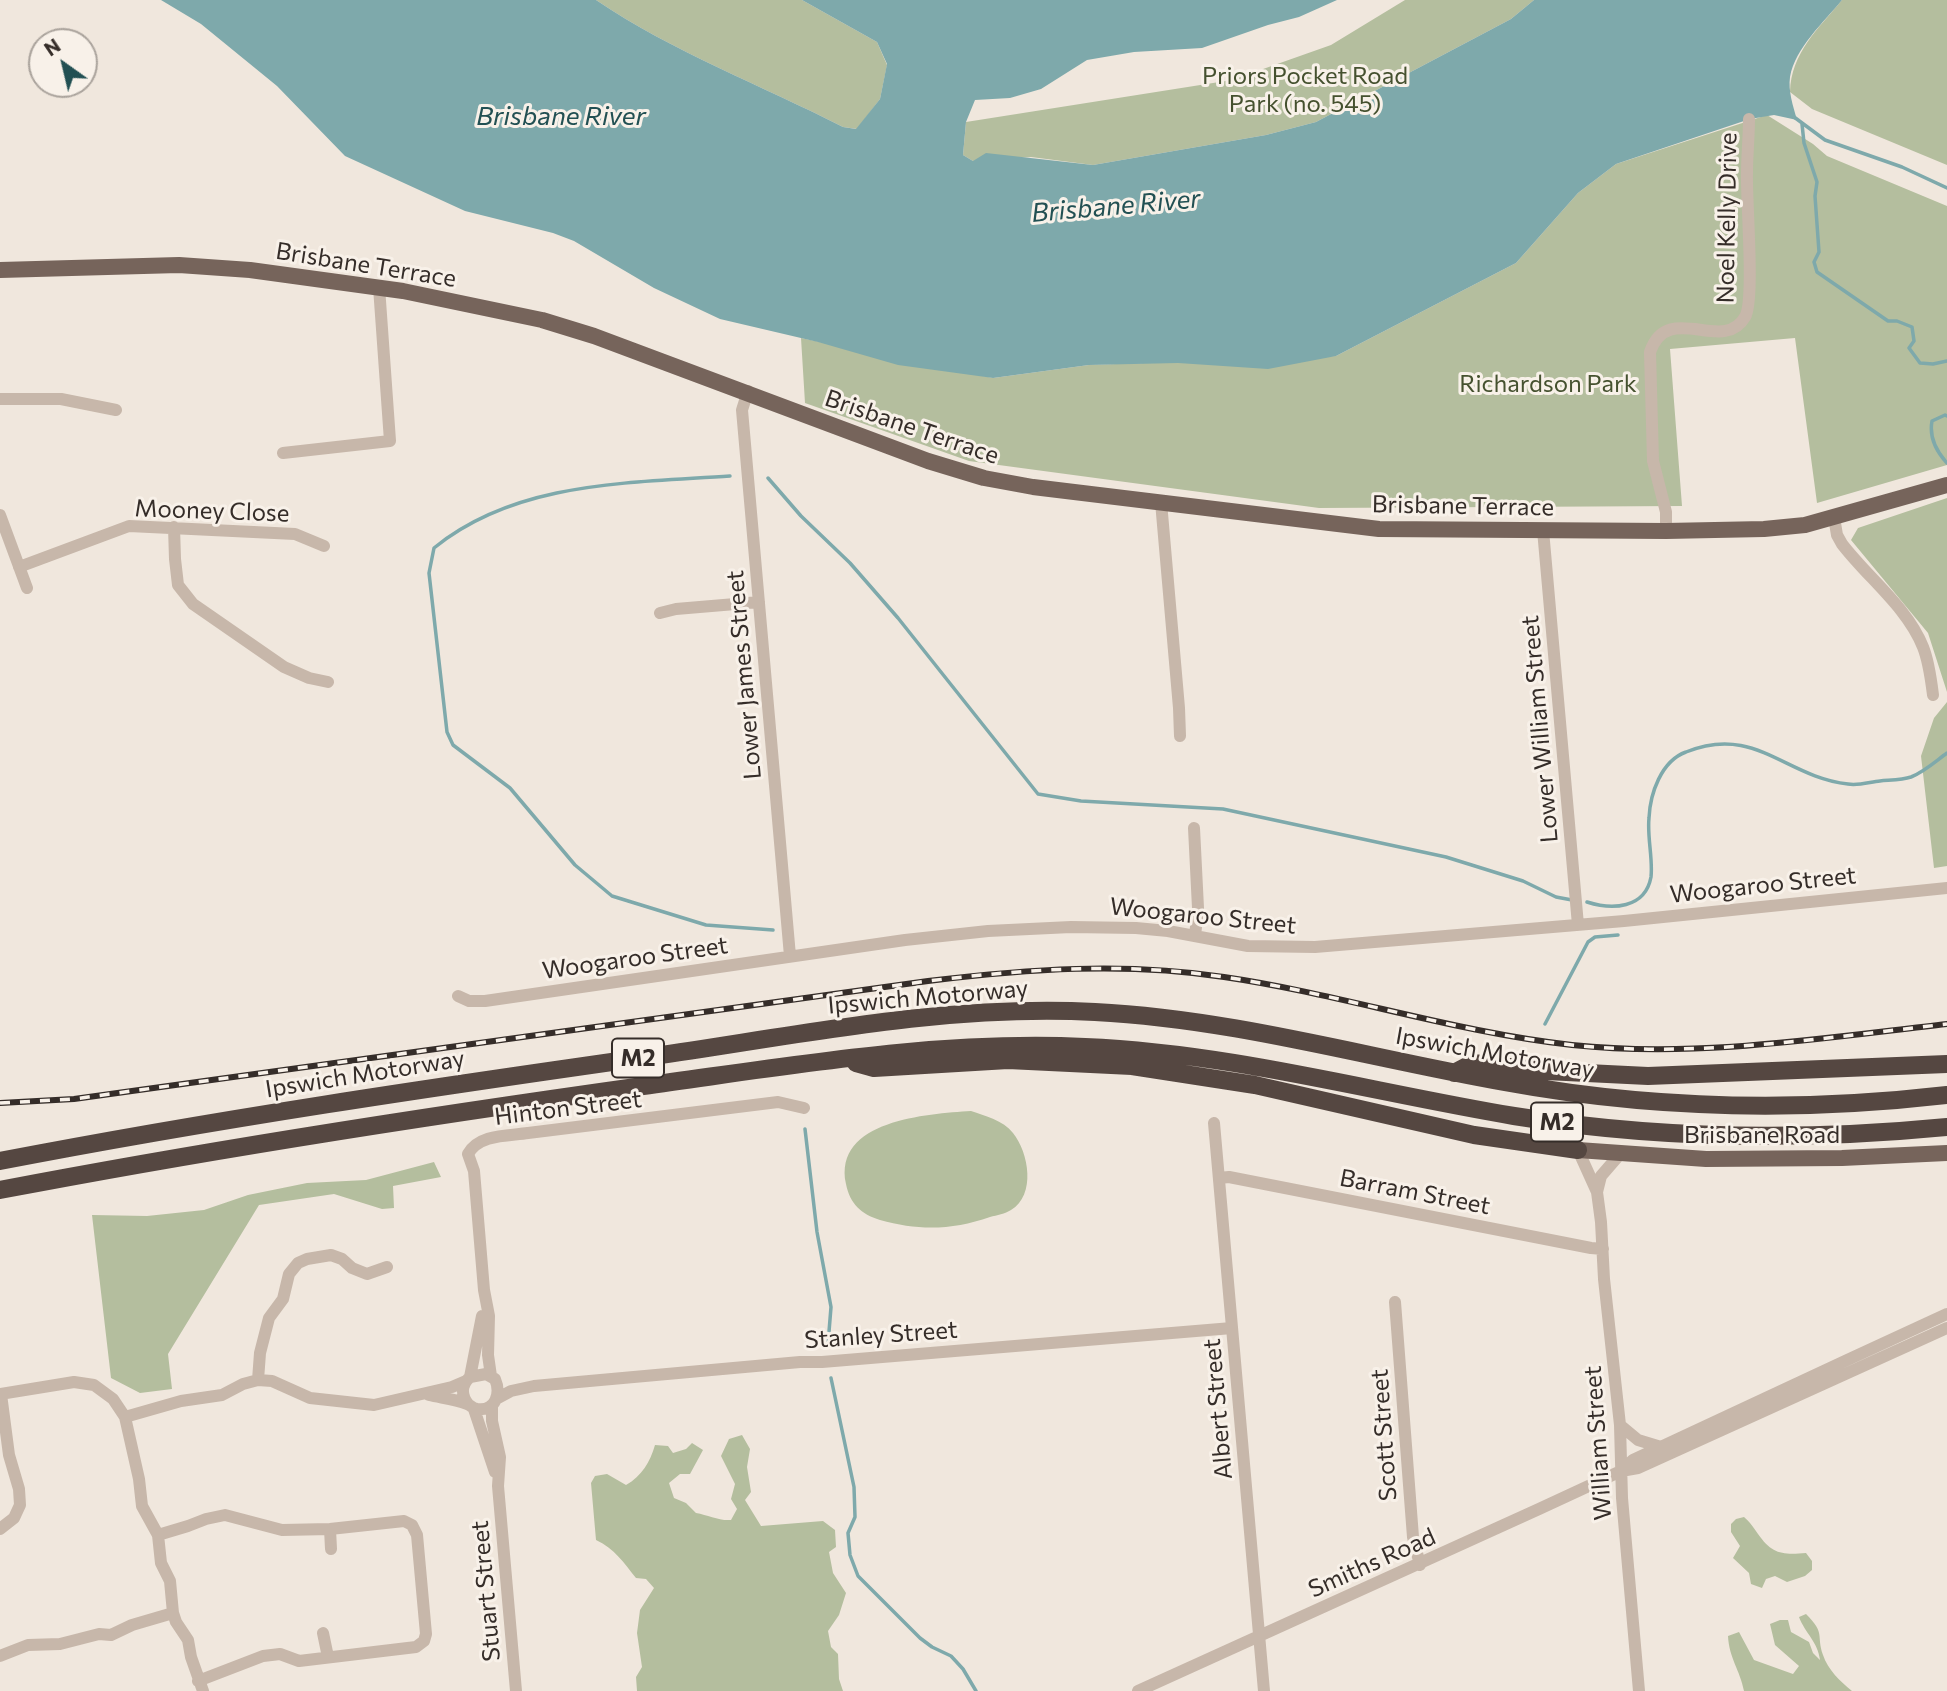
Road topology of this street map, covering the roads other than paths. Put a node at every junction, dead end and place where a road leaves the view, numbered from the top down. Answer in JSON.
{"nodes":[{"id":1,"x":1749,"y":119,"type":"dead end"},
{"id":2,"x":0,"y":270,"type":"edge"},
{"id":3,"x":379,"y":287,"type":"junction"},
{"id":4,"x":748,"y":391,"type":"junction"},
{"id":5,"x":0,"y":398,"type":"edge"},
{"id":6,"x":116,"y":410,"type":"dead end"},
{"id":7,"x":283,"y":453,"type":"dead end"},
{"id":8,"x":1942,"y":486,"type":"edge"},
{"id":9,"x":1161,"y":502,"type":"junction"},
{"id":10,"x":0,"y":515,"type":"edge"},
{"id":11,"x":1834,"y":517,"type":"junction"},
{"id":12,"x":174,"y":527,"type":"junction"},
{"id":13,"x":1543,"y":530,"type":"junction"},
{"id":14,"x":1665,"y":531,"type":"junction"},
{"id":15,"x":324,"y":545,"type":"dead end"},
{"id":16,"x":19,"y":567,"type":"junction"},
{"id":17,"x":27,"y":588,"type":"dead end"},
{"id":18,"x":759,"y":602,"type":"junction"},
{"id":19,"x":660,"y":613,"type":"dead end"},
{"id":20,"x":328,"y":681,"type":"dead end"},
{"id":21,"x":1933,"y":695,"type":"dead end"},
{"id":22,"x":1180,"y":736,"type":"dead end"},
{"id":23,"x":1194,"y":828,"type":"dead end"},
{"id":24,"x":1947,"y":888,"type":"edge"},
{"id":25,"x":1578,"y":925,"type":"junction"},
{"id":26,"x":1195,"y":936,"type":"junction"},
{"id":27,"x":790,"y":956,"type":"junction"},
{"id":28,"x":458,"y":996,"type":"dead end"},
{"id":29,"x":843,"y":1059,"type":"junction"},
{"id":30,"x":1947,"y":1064,"type":"edge"},
{"id":31,"x":1454,"y":1073,"type":"junction"},
{"id":32,"x":1947,"y":1094,"type":"edge"},
{"id":33,"x":803,"y":1108,"type":"dead end"},
{"id":34,"x":1214,"y":1123,"type":"dead end"},
{"id":35,"x":1947,"y":1126,"type":"edge"},
{"id":36,"x":1578,"y":1150,"type":"junction"},
{"id":37,"x":1947,"y":1153,"type":"edge"},
{"id":38,"x":1620,"y":1154,"type":"junction"},
{"id":39,"x":0,"y":1161,"type":"edge"},
{"id":40,"x":1219,"y":1178,"type":"junction"},
{"id":41,"x":0,"y":1190,"type":"edge"},
{"id":42,"x":1597,"y":1192,"type":"junction"},
{"id":43,"x":1603,"y":1249,"type":"junction"},
{"id":44,"x":387,"y":1267,"type":"dead end"},
{"id":45,"x":484,"y":1290,"type":"junction"},
{"id":46,"x":1395,"y":1302,"type":"dead end"},
{"id":47,"x":1947,"y":1314,"type":"edge"},
{"id":48,"x":1232,"y":1328,"type":"junction"},
{"id":49,"x":1947,"y":1328,"type":"edge"},
{"id":50,"x":493,"y":1378,"type":"junction"},
{"id":51,"x":468,"y":1379,"type":"junction"},
{"id":52,"x":258,"y":1380,"type":"junction"},
{"id":53,"x":534,"y":1386,"type":"junction"},
{"id":54,"x":1,"y":1394,"type":"edge"},
{"id":55,"x":423,"y":1394,"type":"junction"},
{"id":56,"x":495,"y":1402,"type":"junction"},
{"id":57,"x":471,"y":1407,"type":"junction"},
{"id":58,"x":125,"y":1417,"type":"junction"},
{"id":59,"x":1620,"y":1425,"type":"junction"},
{"id":60,"x":1661,"y":1447,"type":"junction"},
{"id":61,"x":1621,"y":1471,"type":"junction"},
{"id":62,"x":498,"y":1486,"type":"junction"},
{"id":63,"x":330,"y":1528,"type":"junction"},
{"id":64,"x":0,"y":1529,"type":"edge"},
{"id":65,"x":158,"y":1535,"type":"junction"},
{"id":66,"x":331,"y":1549,"type":"dead end"},
{"id":67,"x":1420,"y":1564,"type":"junction"},
{"id":68,"x":173,"y":1613,"type":"junction"},
{"id":69,"x":323,"y":1633,"type":"dead end"},
{"id":70,"x":1260,"y":1637,"type":"junction"},
{"id":71,"x":0,"y":1656,"type":"edge"},
{"id":72,"x":328,"y":1657,"type":"junction"},
{"id":73,"x":201,"y":1686,"type":"edge"},
{"id":74,"x":516,"y":1691,"type":"edge"},
{"id":75,"x":1138,"y":1691,"type":"edge"},
{"id":76,"x":1264,"y":1691,"type":"edge"},
{"id":77,"x":1639,"y":1691,"type":"edge"}],
"edges":[{"from":1,"to":14,"type":"street","name":"Noel Kelly Drive"},
{"from":2,"to":3,"type":"main road","name":"Brisbane Terrace"},
{"from":3,"to":4,"type":"main road","name":"Brisbane Terrace"},
{"from":3,"to":7,"type":"street"},
{"from":4,"to":9,"type":"main road","name":"Brisbane Terrace"},
{"from":4,"to":18,"type":"street","name":"Lower James Street"},
{"from":5,"to":6,"type":"street"},
{"from":8,"to":11,"type":"main road","name":"Brisbane Terrace"},
{"from":9,"to":13,"type":"main road","name":"Brisbane Terrace"},
{"from":9,"to":22,"type":"street"},
{"from":10,"to":16,"type":"street"},
{"from":11,"to":14,"type":"main road","name":"Brisbane Terrace"},
{"from":11,"to":21,"type":"street"},
{"from":12,"to":15,"type":"street","name":"Mooney Close"},
{"from":12,"to":16,"type":"street","name":"Mooney Close"},
{"from":12,"to":20,"type":"street"},
{"from":13,"to":14,"type":"main road","name":"Brisbane Terrace"},
{"from":13,"to":25,"type":"street","name":"Lower William Street"},
{"from":16,"to":17,"type":"street"},
{"from":18,"to":19,"type":"street"},
{"from":18,"to":27,"type":"street","name":"Lower James Street"},
{"from":23,"to":26,"type":"street"},
{"from":24,"to":25,"type":"street","name":"Woogaroo Street"},
{"from":25,"to":26,"type":"street","name":"Woogaroo Street"},
{"from":26,"to":27,"type":"street","name":"Woogaroo Street"},
{"from":27,"to":28,"type":"street","name":"Woogaroo Street"},
{"from":29,"to":35,"type":"highway","number":"M2"},
{"from":29,"to":36,"type":"highway"},
{"from":29,"to":41,"type":"highway","number":"M2"},
{"from":30,"to":31,"type":"highway"},
{"from":31,"to":32,"type":"highway","name":"Ipswich Motorway","number":"M2"},
{"from":31,"to":39,"type":"highway","name":"Ipswich Motorway","number":"M2"},
{"from":33,"to":45,"type":"street","name":"Hinton Street"},
{"from":34,"to":40,"type":"street","name":"Albert Street"},
{"from":36,"to":38,"type":"main road","name":"Brisbane Road"},
{"from":36,"to":42,"type":"street","name":"William Street"},
{"from":37,"to":38,"type":"main road","name":"Brisbane Road"},
{"from":38,"to":42,"type":"street"},
{"from":40,"to":43,"type":"street","name":"Barram Street"},
{"from":40,"to":48,"type":"street","name":"Albert Street"},
{"from":42,"to":43,"type":"street","name":"William Street"},
{"from":43,"to":59,"type":"street","name":"William Street"},
{"from":44,"to":52,"type":"street"},
{"from":45,"to":50,"type":"street"},
{"from":45,"to":51,"type":"street"},
{"from":46,"to":67,"type":"street","name":"Scott Street"},
{"from":47,"to":60,"type":"street","name":"Smiths Road"},
{"from":48,"to":53,"type":"street","name":"Stanley Street"},
{"from":48,"to":70,"type":"street","name":"Albert Street"},
{"from":49,"to":61,"type":"street","name":"Smiths Road"},
{"from":50,"to":51,"type":"street"},
{"from":50,"to":53,"type":"street","name":"Stanley Street"},
{"from":50,"to":56,"type":"street"},
{"from":51,"to":55,"type":"street"},
{"from":51,"to":57,"type":"street"},
{"from":52,"to":55,"type":"street"},
{"from":52,"to":58,"type":"street"},
{"from":53,"to":56,"type":"street","name":"Stanley Street"},
{"from":54,"to":58,"type":"street"},
{"from":54,"to":64,"type":"street"},
{"from":55,"to":57,"type":"street"},
{"from":56,"to":57,"type":"street"},
{"from":56,"to":62,"type":"street","name":"Stuart Street"},
{"from":57,"to":62,"type":"street","name":"Stuart Street"},
{"from":58,"to":65,"type":"street"},
{"from":59,"to":60,"type":"street"},
{"from":59,"to":61,"type":"street","name":"William Street"},
{"from":60,"to":61,"type":"street","name":"Smiths Road"},
{"from":61,"to":67,"type":"street","name":"Smiths Road"},
{"from":61,"to":77,"type":"street","name":"William Street"},
{"from":62,"to":74,"type":"street","name":"Stuart Street"},
{"from":63,"to":65,"type":"street"},
{"from":63,"to":66,"type":"street"},
{"from":63,"to":72,"type":"street"},
{"from":65,"to":68,"type":"street"},
{"from":67,"to":70,"type":"street","name":"Smiths Road"},
{"from":68,"to":71,"type":"street"},
{"from":68,"to":73,"type":"street"},
{"from":69,"to":72,"type":"street"},
{"from":70,"to":75,"type":"street","name":"Smiths Road"},
{"from":70,"to":76,"type":"street","name":"Albert Street"},
{"from":72,"to":73,"type":"street"}]}
